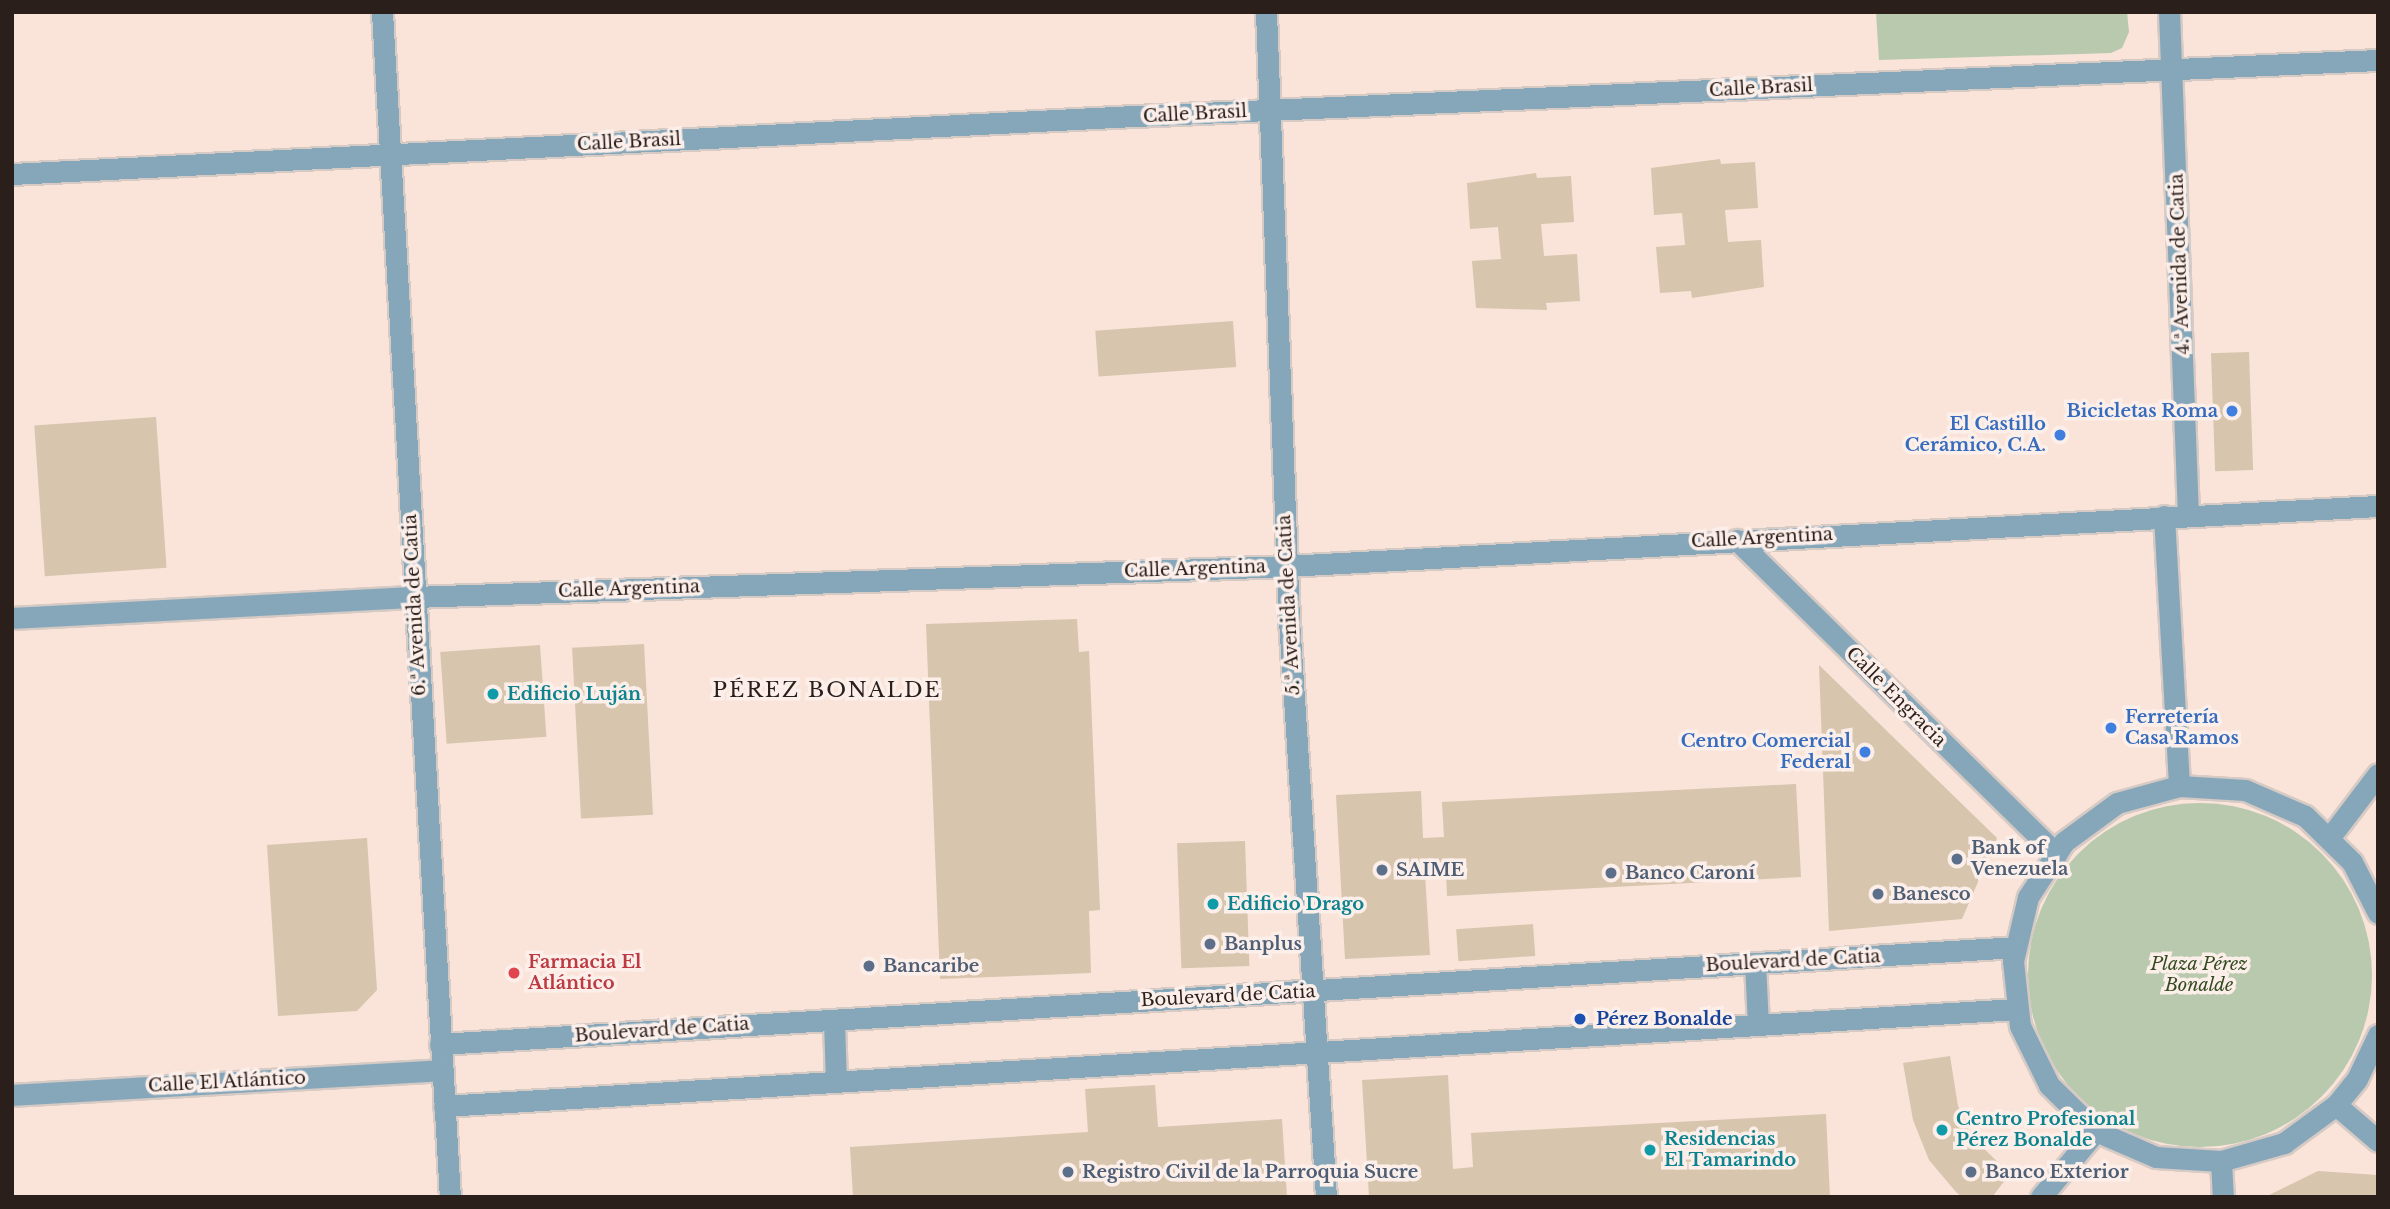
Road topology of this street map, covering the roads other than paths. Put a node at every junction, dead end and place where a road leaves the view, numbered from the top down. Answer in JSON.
{"nodes":[{"id":1,"x":382,"y":12,"type":"edge"},
{"id":2,"x":1266,"y":12,"type":"edge"},
{"id":3,"x":2169,"y":12,"type":"edge"},
{"id":4,"x":2378,"y":61,"type":"edge"},
{"id":5,"x":2173,"y":70,"type":"junction"},
{"id":6,"x":1270,"y":110,"type":"junction"},
{"id":7,"x":388,"y":155,"type":"junction"},
{"id":8,"x":12,"y":174,"type":"edge"},
{"id":9,"x":2378,"y":506,"type":"edge"},
{"id":10,"x":2188,"y":515,"type":"junction"},
{"id":11,"x":2164,"y":516,"type":"junction"},
{"id":12,"x":1737,"y":540,"type":"junction"},
{"id":13,"x":1287,"y":566,"type":"junction"},
{"id":14,"x":414,"y":597,"type":"junction"},
{"id":15,"x":12,"y":618,"type":"edge"},
{"id":16,"x":2378,"y":774,"type":"edge"},
{"id":17,"x":2179,"y":786,"type":"junction"},
{"id":18,"x":2330,"y":837,"type":"junction"},
{"id":19,"x":2056,"y":854,"type":"junction"},
{"id":20,"x":2378,"y":913,"type":"edge"},
{"id":21,"x":2015,"y":947,"type":"junction"},
{"id":22,"x":1755,"y":963,"type":"junction"},
{"id":23,"x":1312,"y":991,"type":"junction"},
{"id":24,"x":2017,"y":1009,"type":"junction"},
{"id":25,"x":834,"y":1020,"type":"junction"},
{"id":26,"x":1758,"y":1025,"type":"junction"},
{"id":27,"x":2378,"y":1035,"type":"edge"},
{"id":28,"x":440,"y":1044,"type":"junction"},
{"id":29,"x":1316,"y":1052,"type":"junction"},
{"id":30,"x":442,"y":1070,"type":"junction"},
{"id":31,"x":836,"y":1082,"type":"junction"},
{"id":32,"x":12,"y":1095,"type":"edge"},
{"id":33,"x":444,"y":1105,"type":"junction"},
{"id":34,"x":2336,"y":1105,"type":"junction"},
{"id":35,"x":2096,"y":1131,"type":"junction"},
{"id":36,"x":2378,"y":1141,"type":"edge"},
{"id":37,"x":2221,"y":1161,"type":"junction"},
{"id":38,"x":450,"y":1197,"type":"edge"},
{"id":39,"x":1325,"y":1197,"type":"edge"},
{"id":40,"x":2041,"y":1197,"type":"edge"},
{"id":41,"x":2223,"y":1197,"type":"edge"}],
"edges":[{"from":1,"to":7,"type":"street","name":"6.ª Avenida de Catia"},
{"from":2,"to":6,"type":"street","name":"5.ª Avenida de Catia"},
{"from":3,"to":5,"type":"street","name":"4.ª Avenida de Catia"},
{"from":4,"to":5,"type":"street","name":"Calle Brasil"},
{"from":5,"to":6,"type":"street","name":"Calle Brasil"},
{"from":5,"to":10,"type":"street","name":"4.ª Avenida de Catia"},
{"from":6,"to":7,"type":"street","name":"Calle Brasil"},
{"from":6,"to":13,"type":"street","name":"5.ª Avenida de Catia"},
{"from":7,"to":8,"type":"street","name":"Calle Brasil"},
{"from":7,"to":14,"type":"street","name":"6.ª Avenida de Catia"},
{"from":9,"to":10,"type":"street","name":"Calle Argentina"},
{"from":10,"to":11,"type":"street","name":"Calle Argentina"},
{"from":11,"to":12,"type":"street","name":"Calle Argentina"},
{"from":11,"to":17,"type":"street"},
{"from":12,"to":13,"type":"street","name":"Calle Argentina"},
{"from":12,"to":19,"type":"street","name":"Calle Engracia"},
{"from":13,"to":14,"type":"street","name":"Calle Argentina"},
{"from":13,"to":23,"type":"street","name":"5.ª Avenida de Catia"},
{"from":14,"to":15,"type":"street","name":"Calle Argentina"},
{"from":14,"to":28,"type":"street","name":"6.ª Avenida de Catia"},
{"from":16,"to":18,"type":"street"},
{"from":17,"to":18,"type":"street"},
{"from":17,"to":19,"type":"street"},
{"from":18,"to":20,"type":"street"},
{"from":19,"to":21,"type":"street"},
{"from":21,"to":22,"type":"street","name":"Boulevard de Catia"},
{"from":21,"to":24,"type":"street"},
{"from":22,"to":23,"type":"street","name":"Boulevard de Catia"},
{"from":22,"to":26,"type":"street"},
{"from":23,"to":25,"type":"street","name":"Boulevard de Catia"},
{"from":23,"to":29,"type":"street","name":"5.ª Avenida de Catia"},
{"from":24,"to":26,"type":"street"},
{"from":24,"to":35,"type":"street"},
{"from":25,"to":28,"type":"street","name":"Boulevard de Catia"},
{"from":25,"to":31,"type":"street"},
{"from":26,"to":29,"type":"street"},
{"from":27,"to":34,"type":"street"},
{"from":28,"to":30,"type":"street","name":"6.ª Avenida de Catia"},
{"from":29,"to":31,"type":"street"},
{"from":29,"to":39,"type":"street","name":"5.ª Avenida de Catia"},
{"from":30,"to":32,"type":"street","name":"Calle El Atlántico"},
{"from":30,"to":33,"type":"street","name":"6.ª Avenida de Catia"},
{"from":31,"to":33,"type":"street"},
{"from":33,"to":38,"type":"street","name":"6.ª Avenida de Catia"},
{"from":34,"to":36,"type":"street"},
{"from":34,"to":37,"type":"street"},
{"from":35,"to":37,"type":"street"},
{"from":35,"to":40,"type":"street"},
{"from":37,"to":41,"type":"street"}]}
